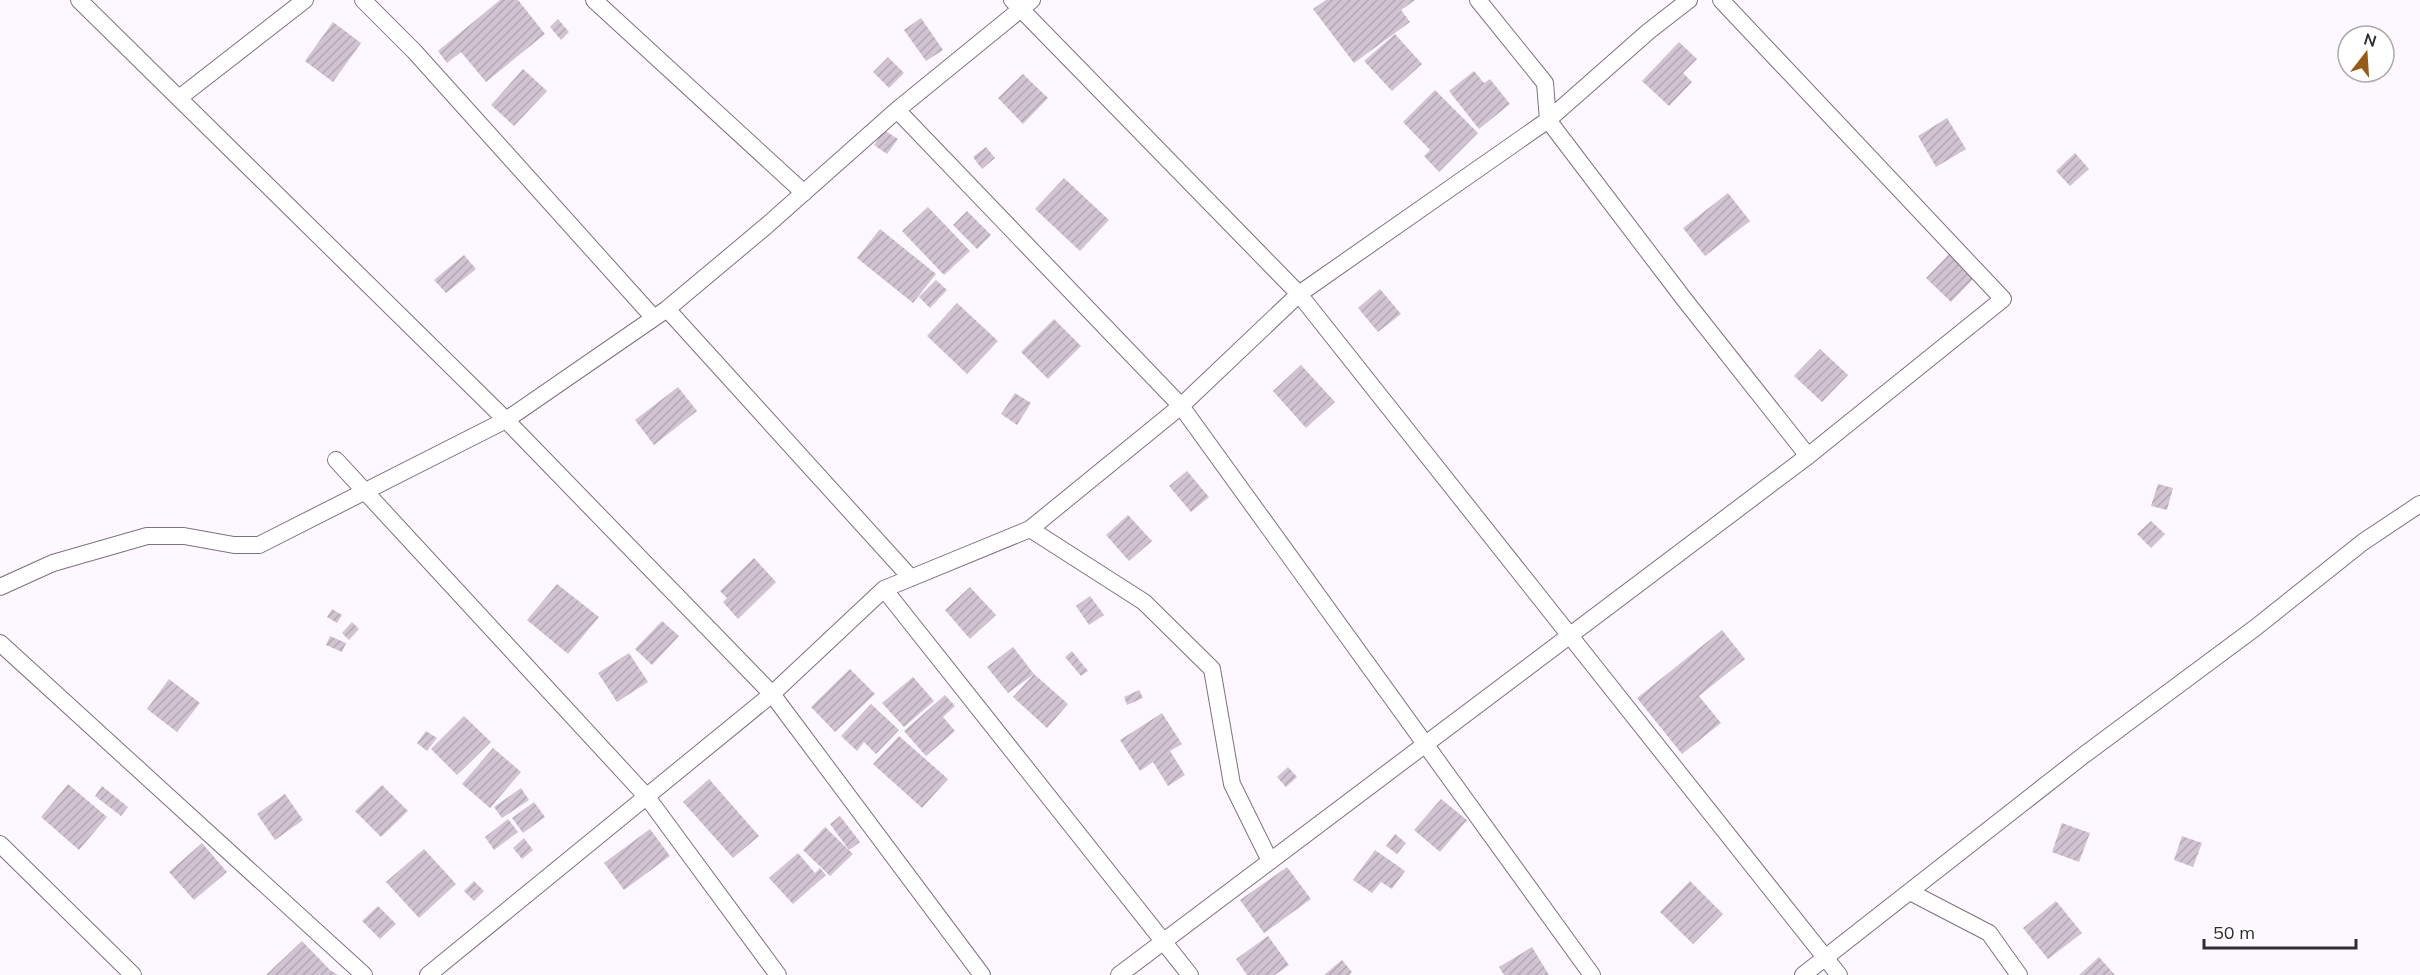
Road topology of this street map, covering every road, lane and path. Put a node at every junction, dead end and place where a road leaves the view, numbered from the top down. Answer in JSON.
{"nodes":[{"id":1,"x":79,"y":0,"type":"edge"},
{"id":2,"x":305,"y":0,"type":"edge"},
{"id":3,"x":363,"y":0,"type":"edge"},
{"id":4,"x":594,"y":0,"type":"edge"},
{"id":5,"x":1478,"y":0,"type":"edge"},
{"id":6,"x":1689,"y":0,"type":"edge"},
{"id":7,"x":1721,"y":0,"type":"edge"},
{"id":8,"x":1021,"y":3,"type":"edge"},
{"id":9,"x":179,"y":98,"type":"junction"},
{"id":10,"x":897,"y":110,"type":"junction"},
{"id":11,"x":1548,"y":120,"type":"junction"},
{"id":12,"x":804,"y":193,"type":"junction"},
{"id":13,"x":1299,"y":294,"type":"junction"},
{"id":14,"x":661,"y":314,"type":"junction"},
{"id":15,"x":1180,"y":406,"type":"junction"},
{"id":16,"x":506,"y":420,"type":"junction"},
{"id":17,"x":1808,"y":456,"type":"junction"},
{"id":18,"x":336,"y":460,"type":"dead end"},
{"id":19,"x":365,"y":491,"type":"junction"},
{"id":20,"x":2420,"y":504,"type":"edge"},
{"id":21,"x":1030,"y":529,"type":"junction"},
{"id":22,"x":911,"y":578,"type":"junction"},
{"id":23,"x":0,"y":587,"type":"edge"},
{"id":24,"x":884,"y":589,"type":"junction"},
{"id":25,"x":1569,"y":636,"type":"junction"},
{"id":26,"x":0,"y":643,"type":"edge"},
{"id":27,"x":772,"y":694,"type":"junction"},
{"id":28,"x":1425,"y":744,"type":"junction"},
{"id":29,"x":647,"y":797,"type":"junction"},
{"id":30,"x":0,"y":844,"type":"edge"},
{"id":31,"x":1270,"y":861,"type":"junction"},
{"id":32,"x":1910,"y":892,"type":"junction"},
{"id":33,"x":1163,"y":941,"type":"junction"},
{"id":34,"x":1826,"y":958,"type":"junction"},
{"id":35,"x":133,"y":975,"type":"edge"},
{"id":36,"x":364,"y":975,"type":"edge"},
{"id":37,"x":428,"y":975,"type":"edge"},
{"id":38,"x":778,"y":975,"type":"edge"},
{"id":39,"x":982,"y":975,"type":"edge"},
{"id":40,"x":1119,"y":975,"type":"edge"},
{"id":41,"x":1190,"y":975,"type":"edge"},
{"id":42,"x":1592,"y":975,"type":"edge"},
{"id":43,"x":1803,"y":975,"type":"edge"},
{"id":44,"x":1839,"y":975,"type":"edge"},
{"id":45,"x":2019,"y":975,"type":"edge"}],
"edges":[{"from":1,"to":9,"type":"street"},
{"from":2,"to":9,"type":"street"},
{"from":3,"to":14,"type":"street"},
{"from":4,"to":12,"type":"street"},
{"from":5,"to":11,"type":"street"},
{"from":6,"to":11,"type":"street"},
{"from":7,"to":17,"type":"street"},
{"from":8,"to":10,"type":"street"},
{"from":8,"to":13,"type":"street"},
{"from":9,"to":16,"type":"street"},
{"from":10,"to":12,"type":"street"},
{"from":10,"to":15,"type":"street"},
{"from":11,"to":13,"type":"street"},
{"from":11,"to":17,"type":"street"},
{"from":12,"to":14,"type":"street"},
{"from":13,"to":15,"type":"street"},
{"from":13,"to":25,"type":"street"},
{"from":14,"to":16,"type":"street"},
{"from":14,"to":22,"type":"street"},
{"from":15,"to":21,"type":"street"},
{"from":15,"to":28,"type":"street"},
{"from":16,"to":19,"type":"street"},
{"from":16,"to":27,"type":"street"},
{"from":17,"to":25,"type":"street"},
{"from":18,"to":19,"type":"street"},
{"from":19,"to":23,"type":"street"},
{"from":19,"to":29,"type":"street"},
{"from":20,"to":32,"type":"street"},
{"from":21,"to":22,"type":"street"},
{"from":21,"to":31,"type":"street"},
{"from":22,"to":24,"type":"street"},
{"from":24,"to":27,"type":"street"},
{"from":24,"to":33,"type":"street"},
{"from":25,"to":28,"type":"street"},
{"from":25,"to":34,"type":"street"},
{"from":26,"to":36,"type":"street"},
{"from":27,"to":29,"type":"street"},
{"from":27,"to":39,"type":"street"},
{"from":28,"to":31,"type":"street"},
{"from":28,"to":42,"type":"street"},
{"from":29,"to":37,"type":"street"},
{"from":29,"to":38,"type":"street"},
{"from":30,"to":35,"type":"street"},
{"from":31,"to":33,"type":"street"},
{"from":32,"to":34,"type":"street"},
{"from":32,"to":45,"type":"street"},
{"from":33,"to":40,"type":"street"},
{"from":33,"to":41,"type":"street"},
{"from":34,"to":43,"type":"street"},
{"from":34,"to":44,"type":"street"}]}
